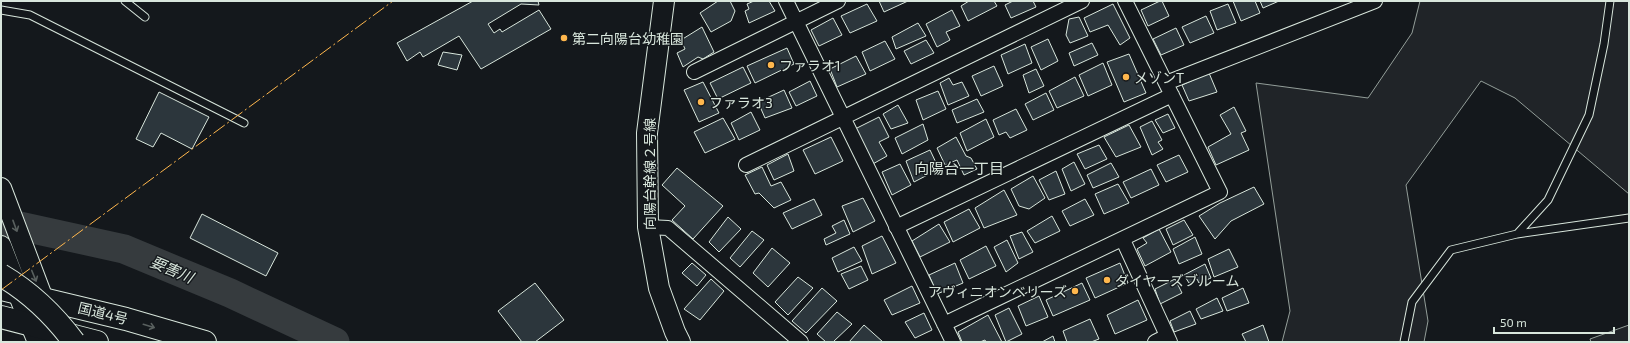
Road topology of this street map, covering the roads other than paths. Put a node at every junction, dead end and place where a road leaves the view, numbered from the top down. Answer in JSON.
{"nodes":[{"id":1,"x":125,"y":1,"type":"edge"},
{"id":2,"x":664,"y":1,"type":"edge"},
{"id":3,"x":786,"y":1,"type":"edge"},
{"id":4,"x":838,"y":1,"type":"edge"},
{"id":5,"x":1082,"y":1,"type":"edge"},
{"id":6,"x":1125,"y":1,"type":"edge"},
{"id":7,"x":1375,"y":1,"type":"edge"},
{"id":8,"x":1610,"y":1,"type":"edge"},
{"id":9,"x":1,"y":10,"type":"edge"},
{"id":10,"x":145,"y":17,"type":"dead end"},
{"id":11,"x":796,"y":22,"type":"junction"},
{"id":12,"x":694,"y":72,"type":"dead end"},
{"id":13,"x":1169,"y":89,"type":"junction"},
{"id":14,"x":843,"y":118,"type":"junction"},
{"id":15,"x":244,"y":123,"type":"dead end"},
{"id":16,"x":746,"y":165,"type":"dead end"},
{"id":17,"x":3,"y":193,"type":"edge"},
{"id":18,"x":1629,"y":218,"type":"edge"},
{"id":19,"x":648,"y":226,"type":"junction"},
{"id":20,"x":896,"y":227,"type":"junction"},
{"id":21,"x":1516,"y":234,"type":"junction"},
{"id":22,"x":1122,"y":240,"type":"junction"},
{"id":23,"x":1,"y":247,"type":"edge"},
{"id":24,"x":1,"y":275,"type":"edge"},
{"id":25,"x":10,"y":291,"type":"edge"},
{"id":26,"x":44,"y":299,"type":"junction"},
{"id":27,"x":1,"y":317,"type":"edge"},
{"id":28,"x":944,"y":324,"type":"junction"},
{"id":29,"x":53,"y":337,"type":"edge"},
{"id":30,"x":1164,"y":340,"type":"edge"},
{"id":31,"x":97,"y":342,"type":"edge"},
{"id":32,"x":205,"y":342,"type":"edge"},
{"id":33,"x":680,"y":342,"type":"edge"},
{"id":34,"x":801,"y":342,"type":"edge"},
{"id":35,"x":952,"y":342,"type":"edge"},
{"id":36,"x":1404,"y":342,"type":"edge"}],
"edges":[{"from":1,"to":10,"type":"lane"},
{"from":2,"to":19,"type":"street","name":"向陽台幹線２号線"},
{"from":3,"to":11,"type":"street"},
{"from":4,"to":11,"type":"street"},
{"from":5,"to":14,"type":"street"},
{"from":6,"to":13,"type":"street"},
{"from":7,"to":13,"type":"street"},
{"from":8,"to":21,"type":"lane"},
{"from":9,"to":15,"type":"lane"},
{"from":11,"to":12,"type":"street"},
{"from":11,"to":14,"type":"street"},
{"from":13,"to":20,"type":"street"},
{"from":13,"to":22,"type":"street"},
{"from":14,"to":16,"type":"street"},
{"from":14,"to":20,"type":"street"},
{"from":17,"to":26,"type":"street","one_way":true},
{"from":18,"to":21,"type":"lane"},
{"from":19,"to":33,"type":"street","name":"向陽台幹線２号線"},
{"from":19,"to":34,"type":"street"},
{"from":20,"to":28,"type":"street"},
{"from":21,"to":36,"type":"lane"},
{"from":22,"to":28,"type":"street"},
{"from":22,"to":30,"type":"street"},
{"from":23,"to":25,"type":"street"},
{"from":24,"to":29,"type":"main road","bridge":true},
{"from":25,"to":26,"type":"main road","name":"国道4号"},
{"from":25,"to":29,"type":"main road"},
{"from":26,"to":29,"type":"main road"},
{"from":26,"to":32,"type":"main road","name":"国道4号","one_way":true},
{"from":27,"to":29,"type":"main road","name":"国道4号"},
{"from":28,"to":35,"type":"street"},
{"from":29,"to":31,"type":"main road","name":"国道4号"}]}
